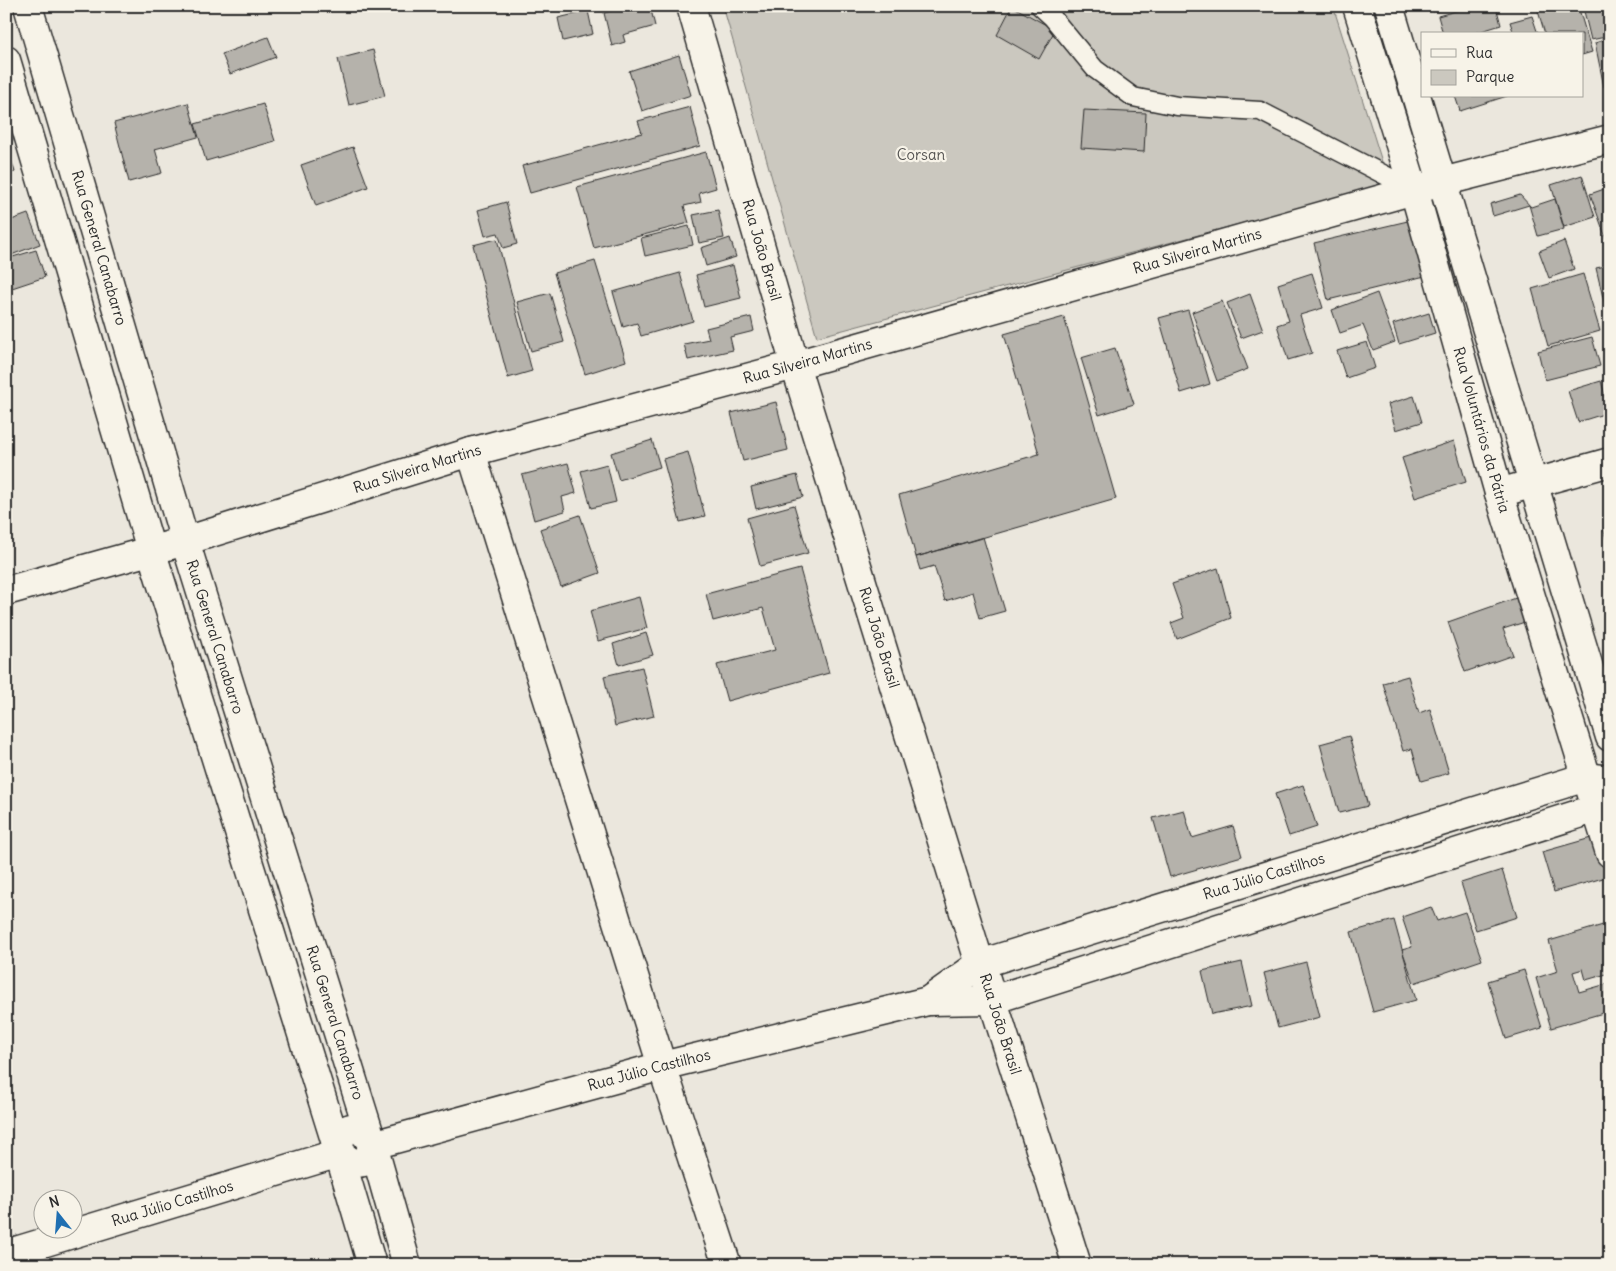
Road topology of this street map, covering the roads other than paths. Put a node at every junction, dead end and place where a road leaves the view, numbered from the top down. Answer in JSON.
{"nodes":[{"id":1,"x":28,"y":6,"type":"edge"},
{"id":2,"x":692,"y":6,"type":"edge"},
{"id":3,"x":1040,"y":6,"type":"edge"},
{"id":4,"x":1357,"y":6,"type":"edge"},
{"id":5,"x":1389,"y":6,"type":"edge"},
{"id":6,"x":6,"y":60,"type":"edge"},
{"id":7,"x":61,"y":118,"type":"junction"},
{"id":8,"x":26,"y":127,"type":"junction"},
{"id":9,"x":1610,"y":138,"type":"edge"},
{"id":10,"x":1442,"y":182,"type":"junction"},
{"id":11,"x":1414,"y":190,"type":"junction"},
{"id":12,"x":122,"y":327,"type":"junction"},
{"id":13,"x":88,"y":336,"type":"junction"},
{"id":14,"x":795,"y":365,"type":"junction"},
{"id":15,"x":471,"y":452,"type":"junction"},
{"id":16,"x":1610,"y":462,"type":"edge"},
{"id":17,"x":1532,"y":484,"type":"junction"},
{"id":18,"x":1499,"y":493,"type":"junction"},
{"id":19,"x":185,"y":541,"type":"junction"},
{"id":20,"x":151,"y":550,"type":"junction"},
{"id":21,"x":6,"y":591,"type":"edge"},
{"id":22,"x":1610,"y":737,"type":"edge"},
{"id":23,"x":249,"y":746,"type":"junction"},
{"id":24,"x":216,"y":758,"type":"junction"},
{"id":25,"x":1598,"y":778,"type":"edge"},
{"id":26,"x":1603,"y":806,"type":"edge"},
{"id":27,"x":1610,"y":853,"type":"edge"},
{"id":28,"x":307,"y":934,"type":"junction"},
{"id":29,"x":274,"y":946,"type":"junction"},
{"id":30,"x":980,"y":964,"type":"junction"},
{"id":31,"x":992,"y":1000,"type":"junction"},
{"id":32,"x":928,"y":1001,"type":"junction"},
{"id":33,"x":662,"y":1066,"type":"junction"},
{"id":34,"x":373,"y":1144,"type":"junction"},
{"id":35,"x":339,"y":1153,"type":"junction"},
{"id":36,"x":6,"y":1254,"type":"edge"},
{"id":37,"x":372,"y":1265,"type":"edge"},
{"id":38,"x":407,"y":1265,"type":"edge"},
{"id":39,"x":727,"y":1265,"type":"edge"},
{"id":40,"x":1077,"y":1265,"type":"edge"}],
"edges":[{"from":1,"to":7,"type":"street","name":"Rua General Canabarro"},
{"from":2,"to":14,"type":"street","name":"Rua João Brasil"},
{"from":3,"to":11,"type":"lane"},
{"from":4,"to":11,"type":"street","name":"Rua Voluntários da Pátria"},
{"from":5,"to":10,"type":"street","name":"Rua Voluntários da Pátria"},
{"from":6,"to":8,"type":"street"},
{"from":7,"to":8,"type":"street"},
{"from":7,"to":12,"type":"street","name":"Rua General Canabarro"},
{"from":8,"to":13,"type":"street"},
{"from":9,"to":10,"type":"street","name":"Rua Silveira Martins"},
{"from":10,"to":11,"type":"street","name":"Rua Silveira Martins"},
{"from":10,"to":17,"type":"street","name":"Rua Voluntários da Pátria"},
{"from":11,"to":14,"type":"street","name":"Rua Silveira Martins"},
{"from":11,"to":18,"type":"street","name":"Rua Voluntários da Pátria"},
{"from":12,"to":13,"type":"street"},
{"from":12,"to":19,"type":"street","name":"Rua General Canabarro"},
{"from":13,"to":20,"type":"street"},
{"from":14,"to":15,"type":"street","name":"Rua Silveira Martins"},
{"from":14,"to":30,"type":"street","name":"Rua João Brasil"},
{"from":15,"to":19,"type":"street","name":"Rua Silveira Martins"},
{"from":15,"to":33,"type":"street"},
{"from":16,"to":17,"type":"street"},
{"from":17,"to":18,"type":"street"},
{"from":17,"to":22,"type":"street","name":"Rua Voluntários da Pátria"},
{"from":18,"to":25,"type":"street","name":"Rua Voluntários da Pátria"},
{"from":19,"to":20,"type":"street","name":"Rua Silveira Martins"},
{"from":19,"to":23,"type":"street","name":"Rua General Canabarro"},
{"from":20,"to":21,"type":"street","name":"Rua Silveira Martins"},
{"from":20,"to":24,"type":"street"},
{"from":23,"to":24,"type":"street"},
{"from":23,"to":28,"type":"street","name":"Rua General Canabarro"},
{"from":24,"to":29,"type":"street"},
{"from":25,"to":26,"type":"street","name":"Rua Voluntários da Pátria"},
{"from":25,"to":30,"type":"street","name":"Rua Júlio Castilhos"},
{"from":26,"to":27,"type":"street","name":"Rua Voluntários da Pátria"},
{"from":26,"to":31,"type":"street","name":"Rua Júlio Castilhos"},
{"from":28,"to":29,"type":"street"},
{"from":28,"to":34,"type":"street","name":"Rua General Canabarro"},
{"from":29,"to":35,"type":"street"},
{"from":30,"to":31,"type":"street","name":"Rua João Brasil"},
{"from":30,"to":32,"type":"street","name":"Rua Júlio Castilhos"},
{"from":31,"to":32,"type":"street","name":"Rua Júlio Castilhos"},
{"from":31,"to":40,"type":"street","name":"Rua João Brasil"},
{"from":32,"to":33,"type":"street","name":"Rua Júlio Castilhos"},
{"from":33,"to":34,"type":"street","name":"Rua Júlio Castilhos"},
{"from":33,"to":39,"type":"street"},
{"from":34,"to":35,"type":"street"},
{"from":34,"to":38,"type":"street","name":"Rua General Canabarro"},
{"from":35,"to":36,"type":"street","name":"Rua Júlio Castilhos"},
{"from":35,"to":37,"type":"street"}]}
